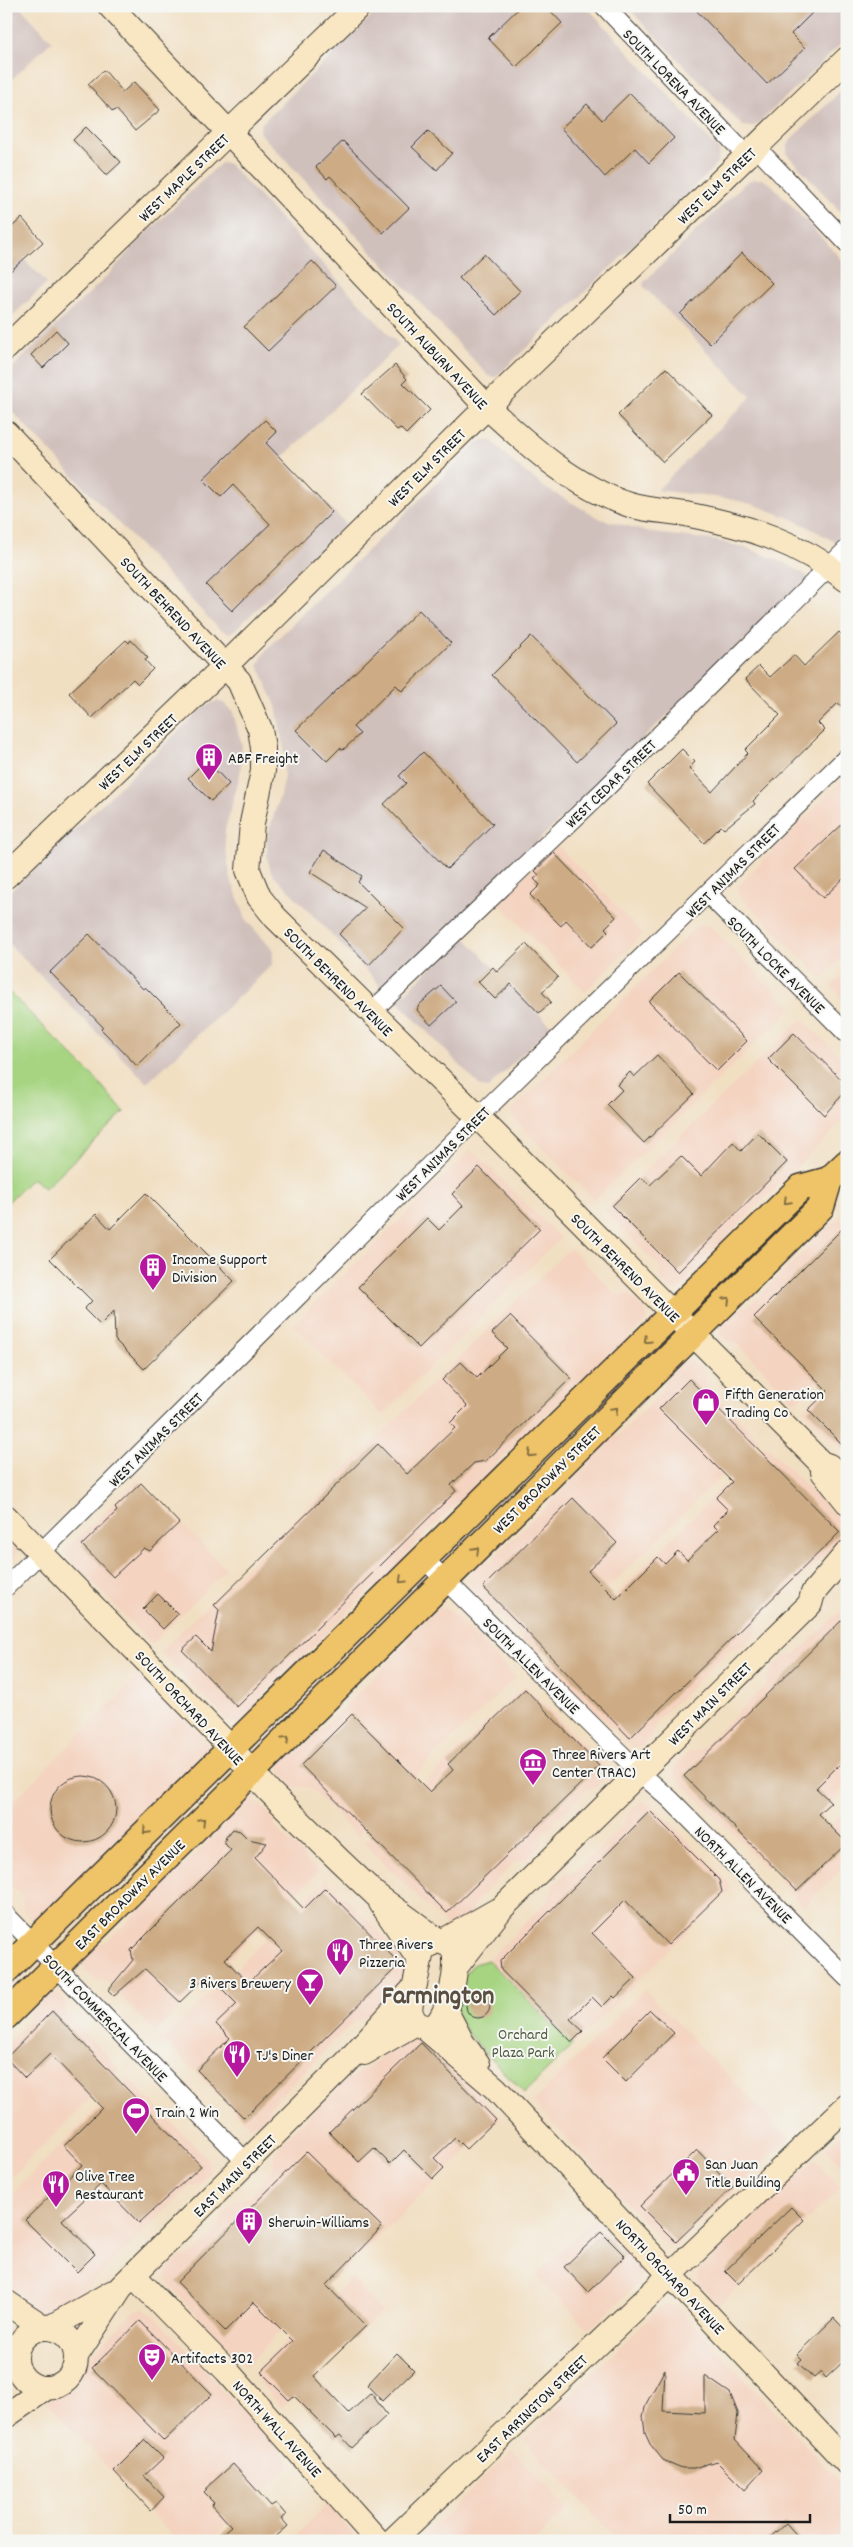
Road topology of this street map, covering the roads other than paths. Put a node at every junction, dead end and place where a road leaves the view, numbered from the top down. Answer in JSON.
{"nodes":[{"id":1,"x":110,"y":6,"type":"edge"},
{"id":2,"x":359,"y":6,"type":"edge"},
{"id":3,"x":604,"y":6,"type":"edge"},
{"id":4,"x":847,"y":59,"type":"edge"},
{"id":5,"x":230,"y":132,"type":"junction"},
{"id":6,"x":751,"y":151,"type":"junction"},
{"id":7,"x":847,"y":243,"type":"edge"},
{"id":8,"x":6,"y":348,"type":"edge"},
{"id":9,"x":487,"y":407,"type":"junction"},
{"id":10,"x":6,"y":433,"type":"edge"},
{"id":11,"x":847,"y":549,"type":"edge"},
{"id":12,"x":838,"y":573,"type":"edge"},
{"id":13,"x":225,"y":666,"type":"junction"},
{"id":14,"x":847,"y":756,"type":"edge"},
{"id":15,"x":6,"y":876,"type":"edge"},
{"id":16,"x":708,"y":894,"type":"junction"},
{"id":17,"x":370,"y":1013,"type":"junction"},
{"id":18,"x":847,"y":1034,"type":"edge"},
{"id":19,"x":478,"y":1117,"type":"junction"},
{"id":20,"x":838,"y":1171,"type":"edge"},
{"id":21,"x":673,"y":1315,"type":"junction"},
{"id":22,"x":693,"y":1334,"type":"junction"},
{"id":23,"x":821,"y":1463,"type":"junction"},
{"id":24,"x":847,"y":1481,"type":"edge"},
{"id":25,"x":847,"y":1502,"type":"edge"},
{"id":26,"x":6,"y":1517,"type":"edge"},
{"id":27,"x":40,"y":1553,"type":"junction"},
{"id":28,"x":847,"y":1553,"type":"edge"},
{"id":29,"x":424,"y":1559,"type":"junction"},
{"id":30,"x":847,"y":1578,"type":"edge"},
{"id":31,"x":446,"y":1580,"type":"junction"},
{"id":32,"x":6,"y":1587,"type":"edge"},
{"id":33,"x":810,"y":1604,"type":"junction"},
{"id":34,"x":230,"y":1747,"type":"junction"},
{"id":35,"x":639,"y":1772,"type":"junction"},
{"id":36,"x":252,"y":1773,"type":"junction"},
{"id":37,"x":376,"y":1895,"type":"junction"},
{"id":38,"x":502,"y":1908,"type":"junction"},
{"id":39,"x":6,"y":1915,"type":"edge"},
{"id":40,"x":441,"y":1941,"type":"junction"},
{"id":41,"x":34,"y":1942,"type":"junction"},
{"id":42,"x":420,"y":1961,"type":"junction"},
{"id":43,"x":57,"y":1965,"type":"junction"},
{"id":44,"x":455,"y":1968,"type":"junction"},
{"id":45,"x":6,"y":1970,"type":"edge"},
{"id":46,"x":847,"y":1978,"type":"edge"},
{"id":47,"x":414,"y":1988,"type":"junction"},
{"id":48,"x":446,"y":2011,"type":"junction"},
{"id":49,"x":6,"y":2016,"type":"edge"},
{"id":50,"x":420,"y":2025,"type":"junction"},
{"id":51,"x":347,"y":2062,"type":"junction"},
{"id":52,"x":495,"y":2088,"type":"junction"},
{"id":53,"x":847,"y":2106,"type":"edge"},
{"id":54,"x":246,"y":2162,"type":"junction"},
{"id":55,"x":669,"y":2275,"type":"junction"},
{"id":56,"x":127,"y":2281,"type":"junction"},
{"id":57,"x":6,"y":2302,"type":"edge"},
{"id":58,"x":47,"y":2328,"type":"junction"},
{"id":59,"x":76,"y":2356,"type":"junction"},
{"id":60,"x":11,"y":2362,"type":"edge"},
{"id":61,"x":46,"y":2388,"type":"junction"},
{"id":62,"x":6,"y":2416,"type":"edge"},
{"id":63,"x":847,"y":2463,"type":"edge"},
{"id":64,"x":378,"y":2541,"type":"edge"},
{"id":65,"x":392,"y":2541,"type":"edge"}],
"edges":[{"from":1,"to":5,"type":"street","name":"SOUTH AUBURN AVENUE"},
{"from":2,"to":5,"type":"street","name":"WEST MAPLE STREET"},
{"from":3,"to":6,"type":"street","name":"SOUTH LORENA AVENUE"},
{"from":4,"to":6,"type":"street","name":"WEST ELM STREET"},
{"from":5,"to":8,"type":"street","name":"WEST MAPLE STREET"},
{"from":5,"to":9,"type":"street","name":"SOUTH AUBURN AVENUE"},
{"from":6,"to":7,"type":"street","name":"SOUTH LORENA AVENUE"},
{"from":6,"to":9,"type":"street","name":"WEST ELM STREET"},
{"from":9,"to":12,"type":"street","name":"SOUTH AUBURN AVENUE"},
{"from":9,"to":13,"type":"street","name":"WEST ELM STREET"},
{"from":10,"to":13,"type":"street","name":"SOUTH BEHREND AVENUE"},
{"from":11,"to":12,"type":"street","name":"WEST CEDAR STREET"},
{"from":12,"to":17,"type":"street","name":"WEST CEDAR STREET"},
{"from":13,"to":15,"type":"street","name":"WEST ELM STREET"},
{"from":13,"to":17,"type":"street","name":"SOUTH BEHREND AVENUE"},
{"from":14,"to":16,"type":"street","name":"WEST ANIMAS STREET"},
{"from":16,"to":18,"type":"street","name":"SOUTH LOCKE AVENUE"},
{"from":16,"to":19,"type":"street","name":"WEST ANIMAS STREET"},
{"from":17,"to":19,"type":"street","name":"SOUTH BEHREND AVENUE"},
{"from":19,"to":21,"type":"street","name":"SOUTH BEHREND AVENUE"},
{"from":19,"to":27,"type":"street","name":"WEST ANIMAS STREET"},
{"from":20,"to":21,"type":"main road","name":"WEST BROADWAY STREET","one_way":true},
{"from":22,"to":20,"type":"main road","name":"WEST BROADWAY STREET","one_way":true},
{"from":21,"to":22,"type":"street","name":"SOUTH BEHREND AVENUE"},
{"from":21,"to":29,"type":"main road","name":"WEST BROADWAY STREET","one_way":true},
{"from":22,"to":23,"type":"street","name":"SOUTH BEHREND AVENUE"},
{"from":31,"to":22,"type":"main road","name":"WEST BROADWAY STREET","one_way":true},
{"from":23,"to":24,"type":"street","name":"SOUTH BEHREND AVENUE"},
{"from":23,"to":25,"type":"street","name":"SOUTH BEHREND AVENUE"},
{"from":26,"to":27,"type":"street","name":"SOUTH ORCHARD AVENUE"},
{"from":27,"to":32,"type":"street","name":"WEST ANIMAS STREET"},
{"from":27,"to":34,"type":"street","name":"SOUTH ORCHARD AVENUE"},
{"from":28,"to":33,"type":"street","name":"WEST MAIN STREET"},
{"from":29,"to":31,"type":"street","name":"SOUTH ALLEN AVENUE"},
{"from":29,"to":34,"type":"main road","name":"WEST BROADWAY STREET","one_way":true},
{"from":30,"to":33,"type":"street","name":"WEST MAIN STREET"},
{"from":31,"to":35,"type":"street","name":"SOUTH ALLEN AVENUE"},
{"from":36,"to":31,"type":"main road","name":"WEST BROADWAY STREET","one_way":true},
{"from":33,"to":35,"type":"street","name":"WEST MAIN STREET"},
{"from":34,"to":36,"type":"street","name":"SOUTH ORCHARD AVENUE"},
{"from":34,"to":41,"type":"main road","name":"EAST BROADWAY AVENUE","one_way":true},
{"from":35,"to":38,"type":"street","name":"WEST MAIN STREET"},
{"from":35,"to":46,"type":"street","name":"NORTH ALLEN AVENUE"},
{"from":36,"to":37,"type":"street","name":"SOUTH ORCHARD AVENUE"},
{"from":43,"to":36,"type":"main road","name":"EAST BROADWAY AVENUE","one_way":true},
{"from":37,"to":40,"type":"street","name":"SOUTH ORCHARD AVENUE"},
{"from":37,"to":42,"type":"street","name":"SOUTH ORCHARD AVENUE"},
{"from":38,"to":40,"type":"street","name":"WEST MAIN STREET"},
{"from":38,"to":44,"type":"street","name":"WEST MAIN STREET"},
{"from":39,"to":41,"type":"street","name":"SOUTH COMMERCIAL AVENUE"},
{"from":40,"to":42,"type":"street","name":"WEST MAIN STREET"},
{"from":40,"to":44,"type":"street","name":"SOUTH ORCHARD AVENUE"},
{"from":41,"to":43,"type":"street","name":"SOUTH COMMERCIAL AVENUE"},
{"from":41,"to":45,"type":"main road","name":"EAST BROADWAY AVENUE"},
{"from":42,"to":47,"type":"street"},
{"from":43,"to":49,"type":"main road","name":"EAST BROADWAY AVENUE"},
{"from":43,"to":54,"type":"street","name":"SOUTH COMMERCIAL AVENUE"},
{"from":44,"to":48,"type":"street"},
{"from":47,"to":50,"type":"street"},
{"from":47,"to":51,"type":"street","name":"EAST MAIN STREET"},
{"from":48,"to":50,"type":"street","name":"EAST MAIN STREET"},
{"from":48,"to":52,"type":"street","name":"NORTH ORCHARD AVENUE"},
{"from":50,"to":51,"type":"street","name":"EAST MAIN STREET"},
{"from":50,"to":52,"type":"street","name":"NORTH ORCHARD AVENUE"},
{"from":51,"to":54,"type":"street","name":"EAST MAIN STREET"},
{"from":52,"to":55,"type":"street","name":"NORTH ORCHARD AVENUE"},
{"from":53,"to":55,"type":"street","name":"EAST ARRINGTON STREET"},
{"from":54,"to":56,"type":"street","name":"EAST MAIN STREET"},
{"from":55,"to":63,"type":"street","name":"NORTH ORCHARD AVENUE"},
{"from":55,"to":65,"type":"street","name":"EAST ARRINGTON STREET"},
{"from":56,"to":58,"type":"street","name":"EAST MAIN STREET"},
{"from":56,"to":59,"type":"street","name":"EAST MAIN STREET"},
{"from":56,"to":64,"type":"street","name":"NORTH WALL AVENUE"},
{"from":57,"to":58,"type":"street"},
{"from":58,"to":59,"type":"street"},
{"from":58,"to":60,"type":"street"},
{"from":59,"to":61,"type":"street"},
{"from":60,"to":61,"type":"street"},
{"from":61,"to":62,"type":"street"}]}
